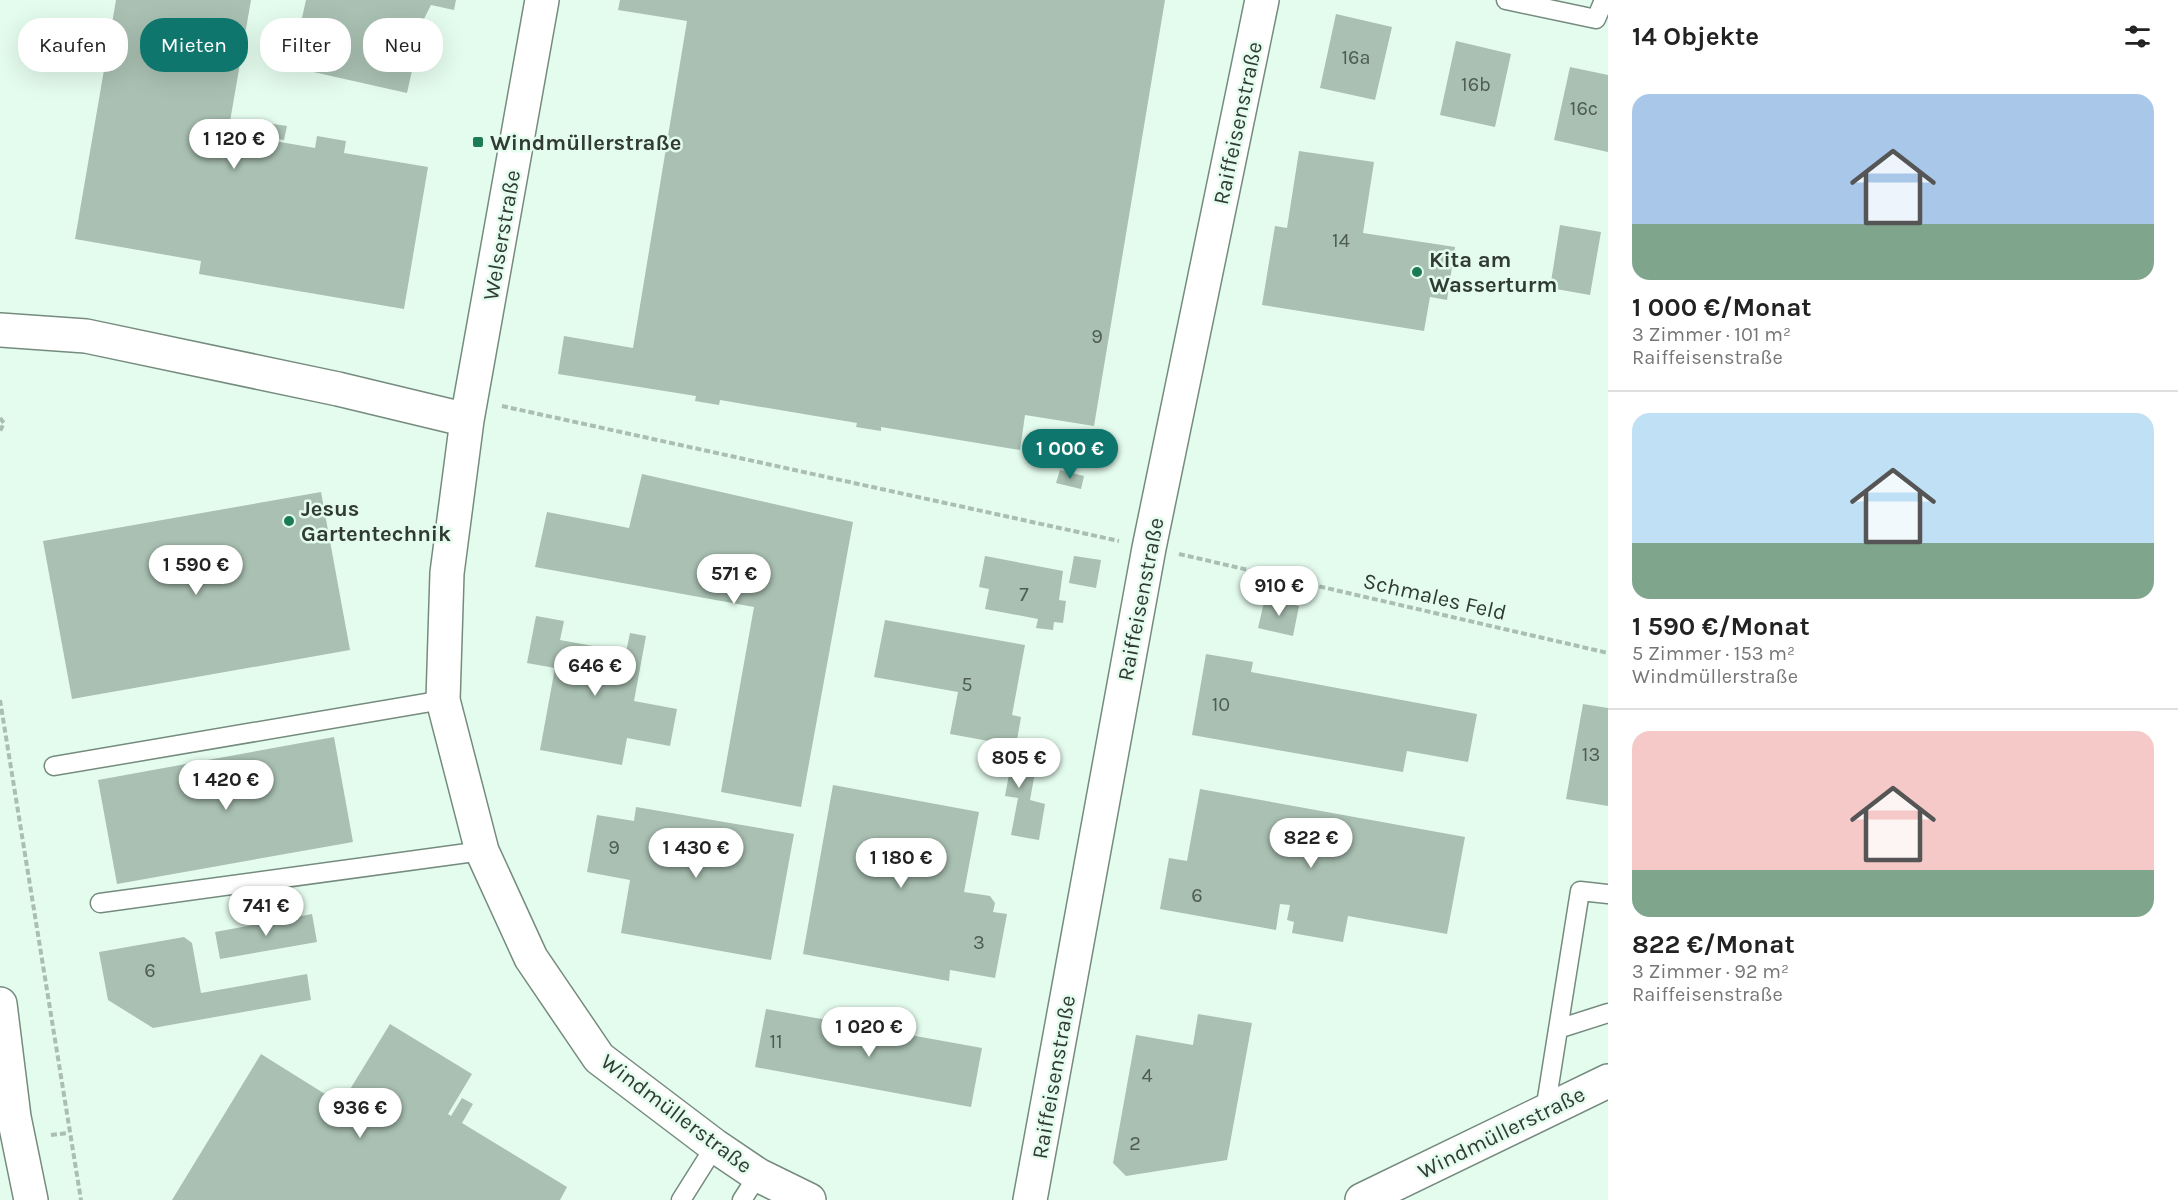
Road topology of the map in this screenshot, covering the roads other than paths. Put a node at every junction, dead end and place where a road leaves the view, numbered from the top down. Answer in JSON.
{"nodes":[{"id":1,"x":542,"y":0,"type":"edge"},
{"id":2,"x":1262,"y":0,"type":"edge"},
{"id":3,"x":1506,"y":0,"type":"edge"},
{"id":4,"x":1604,"y":0,"type":"edge"},
{"id":5,"x":0,"y":330,"type":"edge"},
{"id":6,"x":469,"y":410,"type":"junction"},
{"id":7,"x":443,"y":700,"type":"junction"},
{"id":8,"x":54,"y":766,"type":"dead end"},
{"id":9,"x":482,"y":851,"type":"junction"},
{"id":10,"x":1608,"y":894,"type":"edge"},
{"id":11,"x":100,"y":903,"type":"dead end"},
{"id":12,"x":0,"y":1004,"type":"edge"},
{"id":13,"x":1608,"y":1013,"type":"edge"},
{"id":14,"x":1558,"y":1029,"type":"junction"},
{"id":15,"x":1608,"y":1081,"type":"edge"},
{"id":16,"x":1545,"y":1111,"type":"junction"},
{"id":17,"x":7,"y":1118,"type":"edge"},
{"id":18,"x":715,"y":1146,"type":"junction"},
{"id":19,"x":750,"y":1188,"type":"edge"},
{"id":20,"x":31,"y":1200,"type":"edge"},
{"id":21,"x":681,"y":1200,"type":"edge"},
{"id":22,"x":809,"y":1200,"type":"edge"},
{"id":23,"x":1030,"y":1200,"type":"edge"},
{"id":24,"x":1362,"y":1200,"type":"edge"}],
"edges":[{"from":1,"to":6,"type":"street","name":"Welserstraße"},
{"from":2,"to":23,"type":"street","name":"Raiffeisenstraße"},
{"from":3,"to":4,"type":"lane"},
{"from":5,"to":6,"type":"street"},
{"from":6,"to":7,"type":"street","name":"Windmüllerstraße"},
{"from":7,"to":8,"type":"lane"},
{"from":7,"to":9,"type":"street","name":"Windmüllerstraße"},
{"from":9,"to":11,"type":"lane"},
{"from":9,"to":18,"type":"street","name":"Windmüllerstraße"},
{"from":10,"to":14,"type":"lane"},
{"from":12,"to":17,"type":"street"},
{"from":13,"to":14,"type":"lane"},
{"from":14,"to":16,"type":"lane"},
{"from":15,"to":16,"type":"street","name":"Windmüllerstraße"},
{"from":16,"to":24,"type":"street","name":"Windmüllerstraße"},
{"from":17,"to":20,"type":"street"},
{"from":18,"to":19,"type":"street","name":"Windmüllerstraße"},
{"from":18,"to":21,"type":"lane"},
{"from":19,"to":22,"type":"street","name":"Windmüllerstraße"}]}
